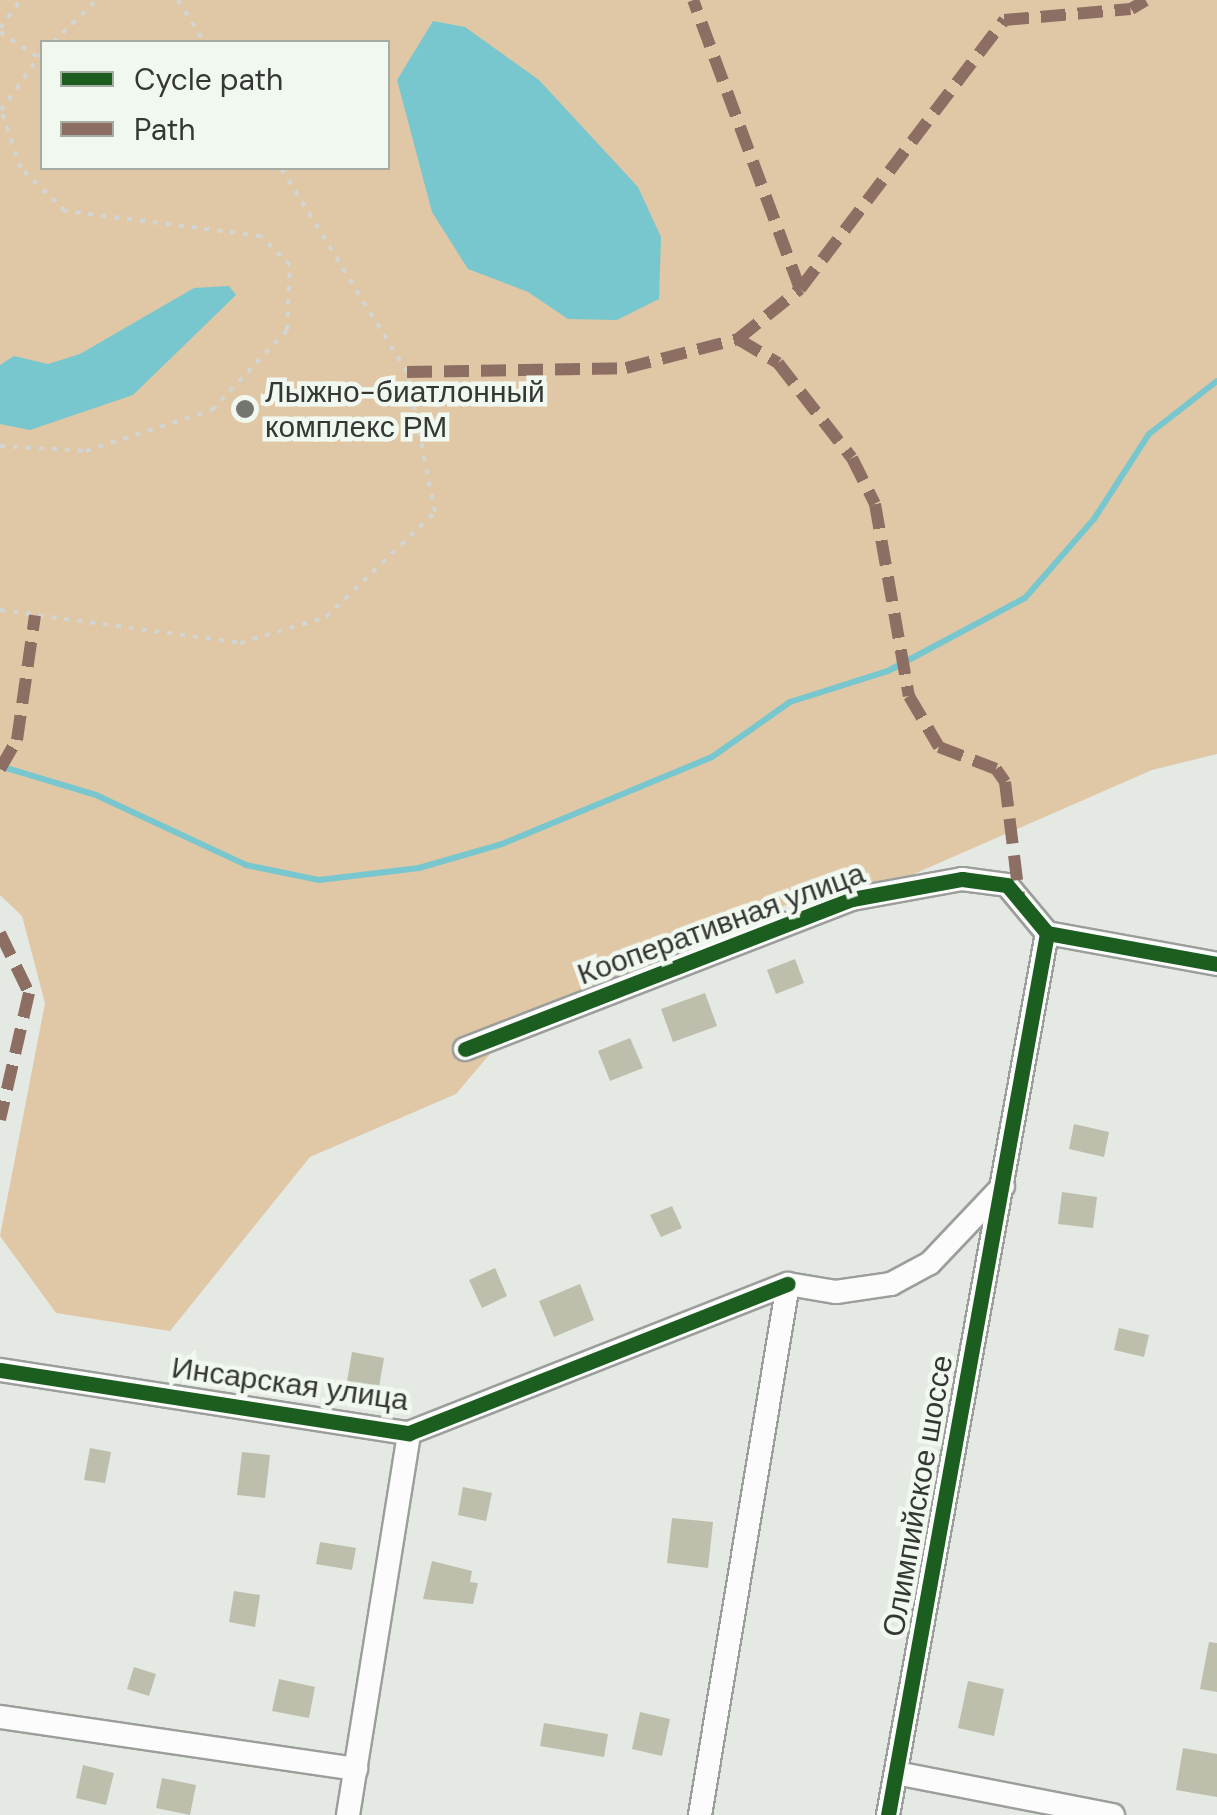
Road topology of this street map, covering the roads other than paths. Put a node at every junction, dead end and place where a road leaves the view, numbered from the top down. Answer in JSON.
{"nodes":[{"id":1,"x":1047,"y":933,"type":"junction"},
{"id":2,"x":1217,"y":964,"type":"edge"},
{"id":3,"x":465,"y":1049,"type":"dead end"},
{"id":4,"x":1003,"y":1186,"type":"junction"},
{"id":5,"x":788,"y":1284,"type":"junction"},
{"id":6,"x":0,"y":1370,"type":"edge"},
{"id":7,"x":409,"y":1433,"type":"junction"},
{"id":8,"x":0,"y":1717,"type":"edge"},
{"id":9,"x":356,"y":1769,"type":"junction"},
{"id":10,"x":896,"y":1773,"type":"junction"},
{"id":11,"x":348,"y":1815,"type":"edge"},
{"id":12,"x":700,"y":1815,"type":"edge"},
{"id":13,"x":888,"y":1815,"type":"edge"},
{"id":14,"x":1113,"y":1815,"type":"edge"}],
"edges":[{"from":1,"to":2,"type":"street"},
{"from":1,"to":3,"type":"street","name":"Кооперативная улица"},
{"from":1,"to":4,"type":"street","name":"Олимпийское шоссе"},
{"from":4,"to":5,"type":"street"},
{"from":4,"to":10,"type":"street","name":"Олимпийское шоссе"},
{"from":5,"to":7,"type":"street","name":"Инсарская улица"},
{"from":5,"to":12,"type":"street"},
{"from":6,"to":7,"type":"street","name":"Инсарская улица"},
{"from":7,"to":9,"type":"street"},
{"from":8,"to":9,"type":"street"},
{"from":9,"to":11,"type":"street"},
{"from":10,"to":13,"type":"street","name":"Олимпийское шоссе"},
{"from":10,"to":14,"type":"street"}]}
